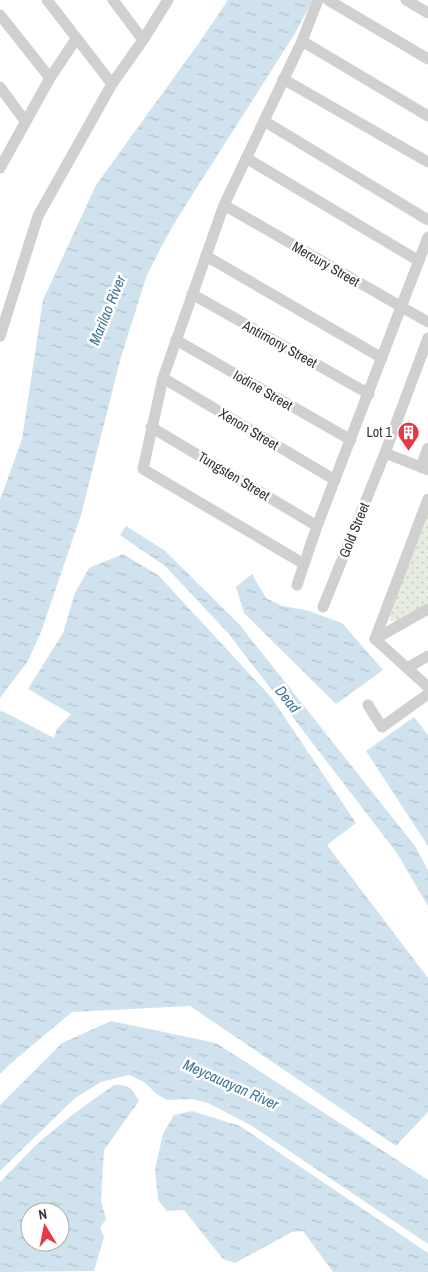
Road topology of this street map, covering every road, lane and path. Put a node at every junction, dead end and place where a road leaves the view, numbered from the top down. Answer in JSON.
{"nodes":[{"id":1,"x":47,"y":0,"type":"edge"},
{"id":2,"x":113,"y":0,"type":"edge"},
{"id":3,"x":168,"y":0,"type":"edge"},
{"id":4,"x":318,"y":0,"type":"edge"},
{"id":5,"x":328,"y":0,"type":"edge"},
{"id":6,"x":406,"y":0,"type":"edge"},
{"id":7,"x":428,"y":13,"type":"edge"},
{"id":8,"x":0,"y":15,"type":"edge"},
{"id":9,"x":76,"y":39,"type":"junction"},
{"id":10,"x":143,"y":40,"type":"junction"},
{"id":11,"x":302,"y":41,"type":"junction"},
{"id":12,"x":428,"y":59,"type":"edge"},
{"id":13,"x":50,"y":78,"type":"junction"},
{"id":14,"x":283,"y":78,"type":"junction"},
{"id":15,"x":112,"y":84,"type":"junction"},
{"id":16,"x":0,"y":87,"type":"edge"},
{"id":17,"x":428,"y":116,"type":"edge"},
{"id":18,"x":264,"y":121,"type":"junction"},
{"id":19,"x":25,"y":122,"type":"junction"},
{"id":20,"x":246,"y":158,"type":"junction"},
{"id":21,"x":428,"y":162,"type":"edge"},
{"id":22,"x":0,"y":167,"type":"edge"},
{"id":23,"x":224,"y":205,"type":"junction"},
{"id":24,"x":428,"y":220,"type":"edge"},
{"id":25,"x":428,"y":237,"type":"edge"},
{"id":26,"x":206,"y":256,"type":"junction"},
{"id":27,"x":419,"y":260,"type":"junction"},
{"id":28,"x":192,"y":294,"type":"junction"},
{"id":29,"x":402,"y":308,"type":"junction"},
{"id":30,"x":428,"y":322,"type":"edge"},
{"id":31,"x":1,"y":329,"type":"edge"},
{"id":32,"x":428,"y":338,"type":"edge"},
{"id":33,"x":176,"y":340,"type":"junction"},
{"id":34,"x":382,"y":358,"type":"junction"},
{"id":35,"x":163,"y":378,"type":"junction"},
{"id":36,"x":369,"y":394,"type":"junction"},
{"id":37,"x":151,"y":427,"type":"junction"},
{"id":38,"x":351,"y":440,"type":"junction"},
{"id":39,"x":428,"y":448,"type":"edge"},
{"id":40,"x":385,"y":453,"type":"junction"},
{"id":41,"x":424,"y":468,"type":"edge"},
{"id":42,"x":335,"y":480,"type":"junction"},
{"id":43,"x":428,"y":498,"type":"edge"},
{"id":44,"x":318,"y":526,"type":"junction"},
{"id":45,"x":304,"y":564,"type":"junction"},
{"id":46,"x":297,"y":584,"type":"dead end"},
{"id":47,"x":324,"y":607,"type":"dead end"},
{"id":48,"x":428,"y":609,"type":"edge"},
{"id":49,"x":375,"y":639,"type":"junction"},
{"id":50,"x":428,"y":656,"type":"edge"},
{"id":51,"x":407,"y":668,"type":"junction"},
{"id":52,"x":428,"y":688,"type":"edge"},
{"id":53,"x":428,"y":694,"type":"edge"},
{"id":54,"x":368,"y":705,"type":"dead end"}],
"edges":[{"from":1,"to":9,"type":"street"},
{"from":2,"to":10,"type":"street"},
{"from":3,"to":10,"type":"street"},
{"from":4,"to":11,"type":"street"},
{"from":5,"to":12,"type":"street"},
{"from":6,"to":7,"type":"street"},
{"from":8,"to":13,"type":"street"},
{"from":9,"to":13,"type":"street"},
{"from":9,"to":15,"type":"street"},
{"from":10,"to":15,"type":"street"},
{"from":11,"to":14,"type":"street"},
{"from":11,"to":17,"type":"street"},
{"from":13,"to":19,"type":"street"},
{"from":14,"to":18,"type":"street"},
{"from":14,"to":21,"type":"street"},
{"from":15,"to":31,"type":"street"},
{"from":16,"to":19,"type":"street"},
{"from":18,"to":20,"type":"street"},
{"from":18,"to":24,"type":"street"},
{"from":19,"to":22,"type":"street"},
{"from":20,"to":23,"type":"street"},
{"from":20,"to":27,"type":"street"},
{"from":23,"to":26,"type":"street"},
{"from":23,"to":29,"type":"street","name":"Mercury Street"},
{"from":25,"to":27,"type":"street"},
{"from":26,"to":28,"type":"street"},
{"from":26,"to":34,"type":"street"},
{"from":27,"to":29,"type":"street"},
{"from":28,"to":33,"type":"street"},
{"from":28,"to":36,"type":"street","name":"Antimony Street"},
{"from":29,"to":30,"type":"street","name":"Mercury Street"},
{"from":29,"to":34,"type":"street"},
{"from":32,"to":40,"type":"street","name":"Gold Street"},
{"from":33,"to":35,"type":"street"},
{"from":33,"to":38,"type":"street","name":"Iodine Street"},
{"from":34,"to":36,"type":"street"},
{"from":35,"to":37,"type":"street"},
{"from":35,"to":42,"type":"street","name":"Xenon Street"},
{"from":36,"to":38,"type":"street"},
{"from":37,"to":44,"type":"street","name":"Tungsten Street"},
{"from":37,"to":45,"type":"street"},
{"from":38,"to":42,"type":"street"},
{"from":39,"to":41,"type":"street"},
{"from":40,"to":41,"type":"street"},
{"from":40,"to":47,"type":"street","name":"Gold Street"},
{"from":42,"to":44,"type":"street"},
{"from":43,"to":49,"type":"street"},
{"from":44,"to":45,"type":"street"},
{"from":45,"to":46,"type":"street"},
{"from":48,"to":49,"type":"street"},
{"from":49,"to":51,"type":"street"},
{"from":50,"to":51,"type":"street"},
{"from":51,"to":52,"type":"street"},
{"from":53,"to":54,"type":"street"}]}
